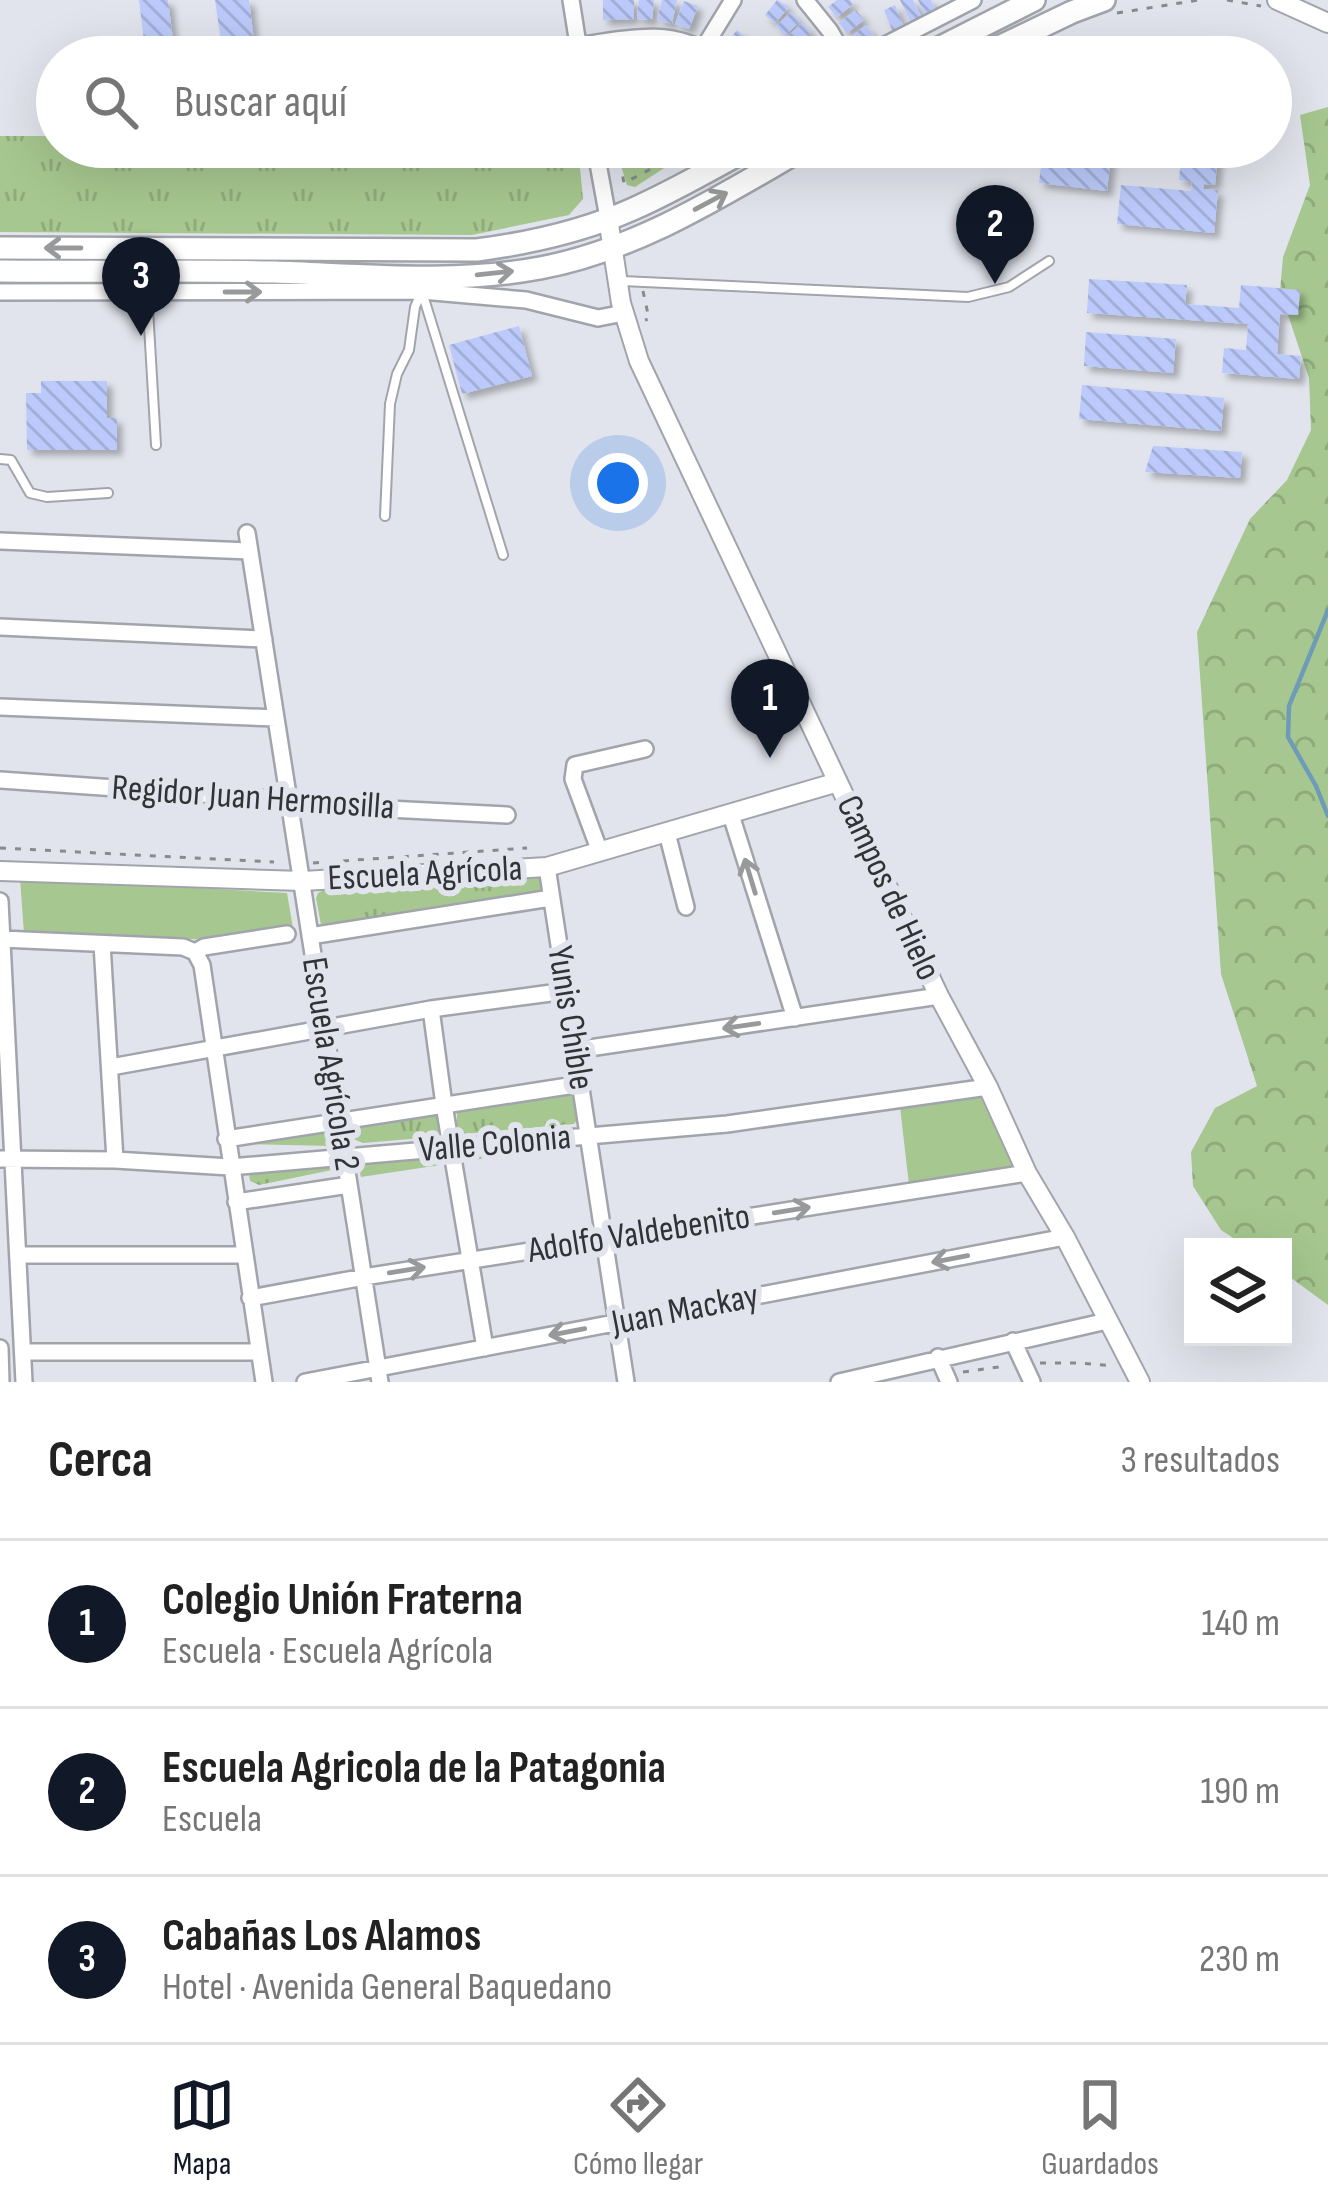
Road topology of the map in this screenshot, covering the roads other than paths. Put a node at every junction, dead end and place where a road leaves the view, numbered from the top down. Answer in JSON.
{"nodes":[{"id":1,"x":571,"y":0,"type":"edge"},
{"id":2,"x":733,"y":0,"type":"edge"},
{"id":3,"x":805,"y":0,"type":"edge"},
{"id":4,"x":973,"y":0,"type":"edge"},
{"id":5,"x":1034,"y":0,"type":"edge"},
{"id":6,"x":1277,"y":0,"type":"edge"},
{"id":7,"x":1105,"y":8,"type":"edge"},
{"id":8,"x":1328,"y":23,"type":"edge"},
{"id":9,"x":577,"y":36,"type":"edge"},
{"id":10,"x":716,"y":36,"type":"edge"},
{"id":11,"x":832,"y":36,"type":"edge"},
{"id":12,"x":903,"y":36,"type":"edge"},
{"id":13,"x":963,"y":36,"type":"edge"},
{"id":14,"x":1022,"y":36,"type":"edge"},
{"id":15,"x":600,"y":168,"type":"edge"},
{"id":16,"x":712,"y":168,"type":"edge"},
{"id":17,"x":770,"y":168,"type":"edge"},
{"id":18,"x":608,"y":218,"type":"junction"},
{"id":19,"x":0,"y":248,"type":"edge"},
{"id":20,"x":612,"y":248,"type":"junction"},
{"id":21,"x":1049,"y":261,"type":"dead end"},
{"id":22,"x":0,"y":271,"type":"edge"},
{"id":23,"x":617,"y":280,"type":"junction"},
{"id":24,"x":422,"y":291,"type":"junction"},
{"id":25,"x":0,"y":292,"type":"edge"},
{"id":26,"x":147,"y":292,"type":"junction"},
{"id":27,"x":624,"y":313,"type":"junction"},
{"id":28,"x":156,"y":445,"type":"dead end"},
{"id":29,"x":0,"y":459,"type":"edge"},
{"id":30,"x":108,"y":494,"type":"dead end"},
{"id":31,"x":385,"y":516,"type":"dead end"},
{"id":32,"x":247,"y":533,"type":"dead end"},
{"id":33,"x":0,"y":541,"type":"edge"},
{"id":34,"x":250,"y":551,"type":"junction"},
{"id":35,"x":503,"y":555,"type":"dead end"},
{"id":36,"x":0,"y":627,"type":"edge"},
{"id":37,"x":264,"y":639,"type":"junction"},
{"id":38,"x":0,"y":707,"type":"edge"},
{"id":39,"x":276,"y":718,"type":"junction"},
{"id":40,"x":645,"y":748,"type":"dead end"},
{"id":41,"x":0,"y":780,"type":"edge"},
{"id":42,"x":838,"y":782,"type":"junction"},
{"id":43,"x":289,"y":803,"type":"junction"},
{"id":44,"x":507,"y":815,"type":"dead end"},
{"id":45,"x":731,"y":815,"type":"junction"},
{"id":46,"x":667,"y":833,"type":"junction"},
{"id":47,"x":600,"y":852,"type":"junction"},
{"id":48,"x":547,"y":867,"type":"junction"},
{"id":49,"x":0,"y":871,"type":"edge"},
{"id":50,"x":302,"y":873,"type":"junction"},
{"id":51,"x":551,"y":898,"type":"junction"},
{"id":52,"x":0,"y":902,"type":"edge"},
{"id":53,"x":686,"y":907,"type":"dead end"},
{"id":54,"x":287,"y":934,"type":"dead end"},
{"id":55,"x":310,"y":936,"type":"junction"},
{"id":56,"x":2,"y":939,"type":"edge"},
{"id":57,"x":103,"y":944,"type":"junction"},
{"id":58,"x":195,"y":952,"type":"junction"},
{"id":59,"x":566,"y":991,"type":"junction"},
{"id":60,"x":939,"y":996,"type":"junction"},
{"id":61,"x":431,"y":1009,"type":"junction"},
{"id":62,"x":795,"y":1018,"type":"junction"},
{"id":63,"x":326,"y":1029,"type":"junction"},
{"id":64,"x":213,"y":1046,"type":"junction"},
{"id":65,"x":576,"y":1050,"type":"junction"},
{"id":66,"x":111,"y":1066,"type":"junction"},
{"id":67,"x":581,"y":1084,"type":"junction"},
{"id":68,"x":988,"y":1087,"type":"junction"},
{"id":69,"x":445,"y":1105,"type":"junction"},
{"id":70,"x":339,"y":1121,"type":"junction"},
{"id":71,"x":589,"y":1136,"type":"junction"},
{"id":72,"x":226,"y":1138,"type":"junction"},
{"id":73,"x":452,"y":1148,"type":"junction"},
{"id":74,"x":6,"y":1159,"type":"edge"},
{"id":75,"x":345,"y":1159,"type":"junction"},
{"id":76,"x":116,"y":1160,"type":"junction"},
{"id":77,"x":230,"y":1167,"type":"junction"},
{"id":78,"x":1028,"y":1173,"type":"junction"},
{"id":79,"x":349,"y":1185,"type":"junction"},
{"id":80,"x":236,"y":1202,"type":"junction"},
{"id":81,"x":1065,"y":1238,"type":"junction"},
{"id":82,"x":604,"y":1239,"type":"junction"},
{"id":83,"x":18,"y":1255,"type":"junction"},
{"id":84,"x":244,"y":1256,"type":"junction"},
{"id":85,"x":471,"y":1260,"type":"junction"},
{"id":86,"x":364,"y":1277,"type":"junction"},
{"id":87,"x":250,"y":1298,"type":"junction"},
{"id":88,"x":1107,"y":1321,"type":"junction"},
{"id":89,"x":617,"y":1323,"type":"junction"},
{"id":90,"x":1013,"y":1341,"type":"junction"},
{"id":91,"x":485,"y":1348,"type":"junction"},
{"id":92,"x":0,"y":1350,"type":"edge"},
{"id":93,"x":23,"y":1352,"type":"junction"},
{"id":94,"x":259,"y":1352,"type":"junction"},
{"id":95,"x":938,"y":1358,"type":"junction"},
{"id":96,"x":379,"y":1375,"type":"edge"},
{"id":97,"x":2,"y":1382,"type":"edge"},
{"id":98,"x":24,"y":1382,"type":"edge"},
{"id":99,"x":263,"y":1382,"type":"edge"},
{"id":100,"x":305,"y":1382,"type":"edge"},
{"id":101,"x":626,"y":1382,"type":"edge"},
{"id":102,"x":839,"y":1382,"type":"edge"},
{"id":103,"x":950,"y":1382,"type":"edge"},
{"id":104,"x":1032,"y":1382,"type":"edge"},
{"id":105,"x":1140,"y":1382,"type":"edge"}],
"edges":[{"from":1,"to":9,"type":"street"},
{"from":2,"to":10,"type":"street"},
{"from":3,"to":11,"type":"street"},
{"from":4,"to":12,"type":"street"},
{"from":5,"to":13,"type":"main road"},
{"from":6,"to":8,"type":"street"},
{"from":7,"to":14,"type":"main road"},
{"from":15,"to":18,"type":"street"},
{"from":16,"to":18,"type":"main road"},
{"from":20,"to":17,"type":"main road","one_way":true},
{"from":18,"to":19,"type":"main road","one_way":true},
{"from":18,"to":20,"type":"street","name":"Campos de Hielo"},
{"from":22,"to":20,"type":"main road","one_way":true},
{"from":20,"to":23,"type":"street","name":"Campos de Hielo"},
{"from":21,"to":23,"type":"lane"},
{"from":23,"to":27,"type":"street","name":"Campos de Hielo"},
{"from":26,"to":24,"type":"street","one_way":true},
{"from":24,"to":27,"type":"street"},
{"from":24,"to":31,"type":"lane"},
{"from":24,"to":35,"type":"lane"},
{"from":25,"to":26,"type":"street"},
{"from":26,"to":28,"type":"lane"},
{"from":27,"to":42,"type":"street","name":"Campos de Hielo"},
{"from":29,"to":30,"type":"lane"},
{"from":32,"to":34,"type":"street","name":"Escuela Agrícola 2"},
{"from":33,"to":34,"type":"street"},
{"from":34,"to":37,"type":"street","name":"Escuela Agrícola 2"},
{"from":36,"to":37,"type":"street"},
{"from":37,"to":39,"type":"street","name":"Escuela Agrícola 2"},
{"from":38,"to":39,"type":"street"},
{"from":39,"to":43,"type":"street","name":"Escuela Agrícola 2"},
{"from":40,"to":47,"type":"street"},
{"from":41,"to":43,"type":"street","name":"Regidor Juan Hermosilla"},
{"from":42,"to":45,"type":"street","name":"Escuela Agrícola"},
{"from":42,"to":60,"type":"street","name":"Campos de Hielo"},
{"from":43,"to":44,"type":"street","name":"Regidor Juan Hermosilla"},
{"from":43,"to":50,"type":"street","name":"Escuela Agrícola 2"},
{"from":45,"to":46,"type":"street","name":"Escuela Agrícola"},
{"from":62,"to":45,"type":"street","one_way":true},
{"from":46,"to":47,"type":"street","name":"Escuela Agrícola"},
{"from":46,"to":53,"type":"street"},
{"from":47,"to":48,"type":"street","name":"Escuela Agrícola"},
{"from":48,"to":50,"type":"street","name":"Escuela Agrícola"},
{"from":48,"to":51,"type":"street","name":"Yunis Chible"},
{"from":49,"to":50,"type":"street","name":"Escuela Agrícola"},
{"from":50,"to":55,"type":"street","name":"Escuela Agrícola 2"},
{"from":51,"to":55,"type":"street"},
{"from":51,"to":59,"type":"street","name":"Yunis Chible"},
{"from":52,"to":56,"type":"street"},
{"from":54,"to":58,"type":"street"},
{"from":55,"to":63,"type":"street","name":"Escuela Agrícola 2"},
{"from":56,"to":57,"type":"street"},
{"from":56,"to":74,"type":"street"},
{"from":57,"to":58,"type":"street"},
{"from":57,"to":66,"type":"street"},
{"from":58,"to":64,"type":"street"},
{"from":59,"to":61,"type":"street"},
{"from":59,"to":65,"type":"street","name":"Yunis Chible"},
{"from":60,"to":62,"type":"street"},
{"from":60,"to":68,"type":"street","name":"Campos de Hielo"},
{"from":61,"to":63,"type":"street"},
{"from":61,"to":69,"type":"street"},
{"from":62,"to":65,"type":"street","one_way":true},
{"from":63,"to":64,"type":"street"},
{"from":63,"to":70,"type":"street","name":"Escuela Agrícola 2"},
{"from":64,"to":66,"type":"street"},
{"from":64,"to":72,"type":"street"},
{"from":65,"to":67,"type":"street","name":"Yunis Chible"},
{"from":66,"to":76,"type":"street"},
{"from":67,"to":69,"type":"street","name":"Valle Colonia"},
{"from":67,"to":71,"type":"street","name":"Yunis Chible"},
{"from":68,"to":71,"type":"street","name":"Valle Colonia"},
{"from":68,"to":78,"type":"street","name":"Campos de Hielo"},
{"from":69,"to":70,"type":"street","name":"Valle Colonia"},
{"from":69,"to":73,"type":"street"},
{"from":70,"to":72,"type":"street","name":"Valle Colonia"},
{"from":70,"to":75,"type":"street","name":"Escuela Agrícola 2"},
{"from":71,"to":73,"type":"street","name":"Valle Colonia"},
{"from":71,"to":82,"type":"street","name":"Yunis Chible"},
{"from":72,"to":77,"type":"street"},
{"from":73,"to":75,"type":"street","name":"Valle Colonia"},
{"from":73,"to":85,"type":"street"},
{"from":74,"to":76,"type":"street","name":"Valle Colonia"},
{"from":74,"to":83,"type":"street"},
{"from":75,"to":77,"type":"street","name":"Valle Colonia"},
{"from":75,"to":79,"type":"street","name":"Escuela Agrícola 2"},
{"from":76,"to":77,"type":"street","name":"Valle Colonia"},
{"from":77,"to":80,"type":"street"},
{"from":78,"to":81,"type":"street","name":"Campos de Hielo"},
{"from":82,"to":78,"type":"street","name":"Adolfo Valdebenito","one_way":true},
{"from":79,"to":80,"type":"street"},
{"from":79,"to":86,"type":"street","name":"Escuela Agrícola 2"},
{"from":80,"to":84,"type":"street"},
{"from":81,"to":88,"type":"street","name":"Campos de Hielo"},
{"from":81,"to":89,"type":"street","name":"Juan Mackay","one_way":true},
{"from":82,"to":85,"type":"street","name":"Adolfo Valdebenito"},
{"from":82,"to":89,"type":"street","name":"Yunis Chible"},
{"from":83,"to":84,"type":"street"},
{"from":83,"to":93,"type":"street"},
{"from":84,"to":87,"type":"street"},
{"from":86,"to":85,"type":"street","name":"Adolfo Valdebenito","one_way":true},
{"from":85,"to":91,"type":"street"},
{"from":86,"to":87,"type":"street","name":"Adolfo Valdebenito"},
{"from":86,"to":96,"type":"street","name":"Escuela Agrícola 2"},
{"from":87,"to":94,"type":"street"},
{"from":88,"to":90,"type":"street"},
{"from":88,"to":105,"type":"street","name":"Campos de Hielo"},
{"from":89,"to":91,"type":"street","name":"Juan Mackay","one_way":true},
{"from":89,"to":101,"type":"street","name":"Yunis Chible"},
{"from":90,"to":95,"type":"street"},
{"from":90,"to":104,"type":"street"},
{"from":91,"to":96,"type":"street","name":"Juan Mackay"},
{"from":92,"to":97,"type":"street"},
{"from":93,"to":94,"type":"street"},
{"from":93,"to":98,"type":"street"},
{"from":94,"to":99,"type":"street"},
{"from":95,"to":102,"type":"street"},
{"from":95,"to":103,"type":"street"},
{"from":96,"to":100,"type":"street","name":"Juan Mackay"}]}
